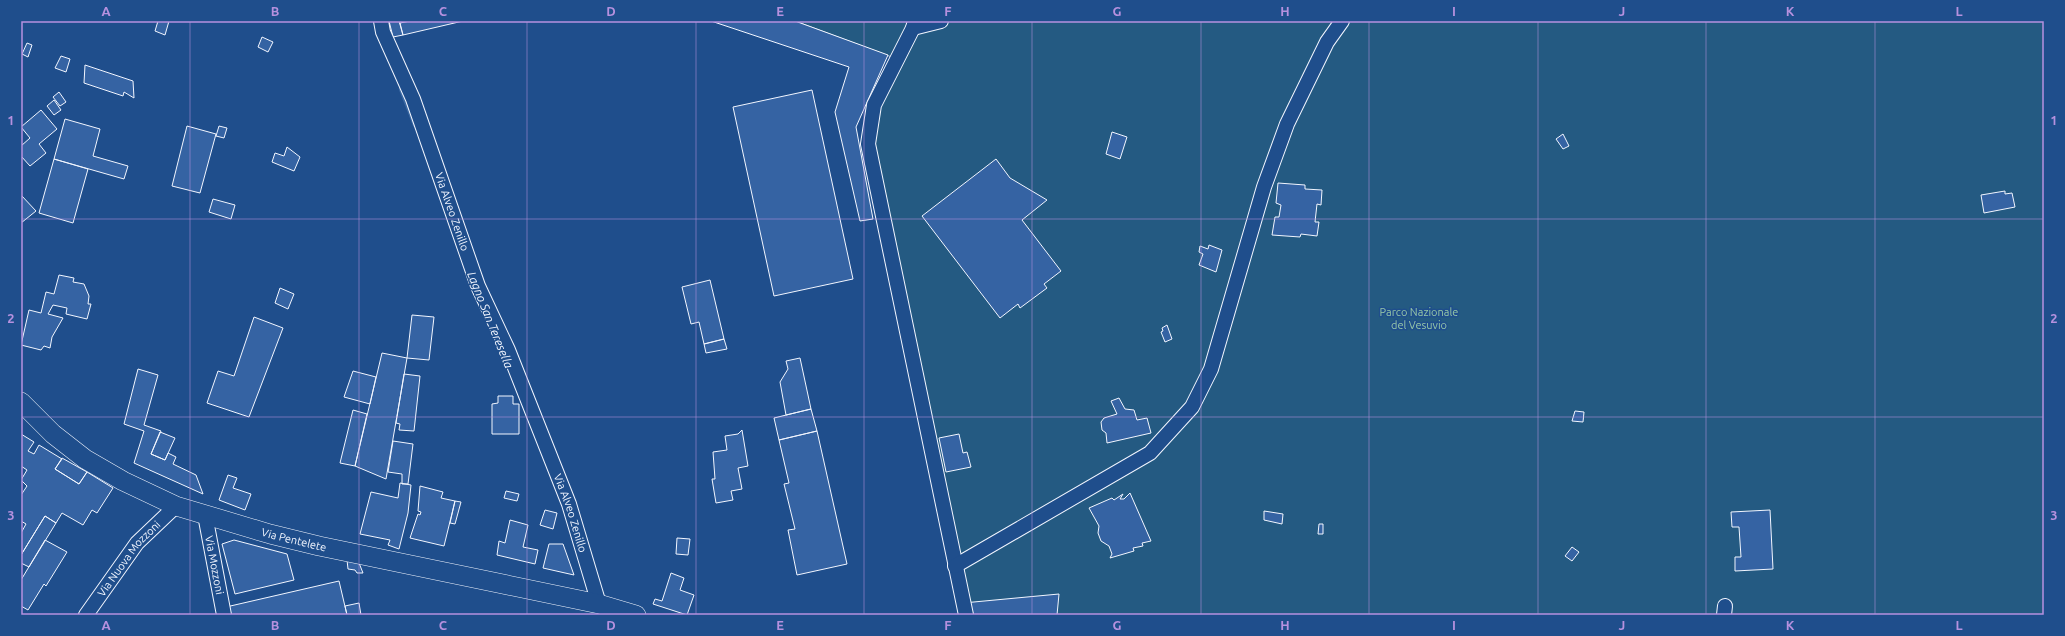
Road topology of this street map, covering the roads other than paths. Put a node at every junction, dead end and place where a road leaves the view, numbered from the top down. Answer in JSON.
{"nodes":[{"id":1,"x":381,"y":21,"type":"edge"},
{"id":2,"x":940,"y":21,"type":"edge"},
{"id":3,"x":1342,"y":21,"type":"edge"},
{"id":4,"x":914,"y":24,"type":"edge"},
{"id":5,"x":21,"y":402,"type":"edge"},
{"id":6,"x":176,"y":506,"type":"junction"},
{"id":7,"x":205,"y":515,"type":"junction"},
{"id":8,"x":955,"y":566,"type":"junction"},
{"id":9,"x":598,"y":604,"type":"junction"},
{"id":10,"x":86,"y":615,"type":"edge"},
{"id":11,"x":224,"y":615,"type":"edge"},
{"id":12,"x":636,"y":615,"type":"edge"},
{"id":13,"x":966,"y":615,"type":"edge"}],
"edges":[{"from":1,"to":9,"type":"street","name":"Via Alveo Zenillo"},
{"from":2,"to":4,"type":"street"},
{"from":3,"to":8,"type":"street"},
{"from":4,"to":8,"type":"street"},
{"from":5,"to":6,"type":"main road","name":"Via Pentelete"},
{"from":6,"to":7,"type":"main road","name":"Via Pentelete"},
{"from":6,"to":10,"type":"street","name":"Via Nuova Mozzoni"},
{"from":7,"to":9,"type":"main road","name":"Via Pentelete"},
{"from":7,"to":11,"type":"street","name":"Via Mozzoni"},
{"from":8,"to":13,"type":"street"},
{"from":9,"to":12,"type":"main road","name":"Via Pentelete"}]}
